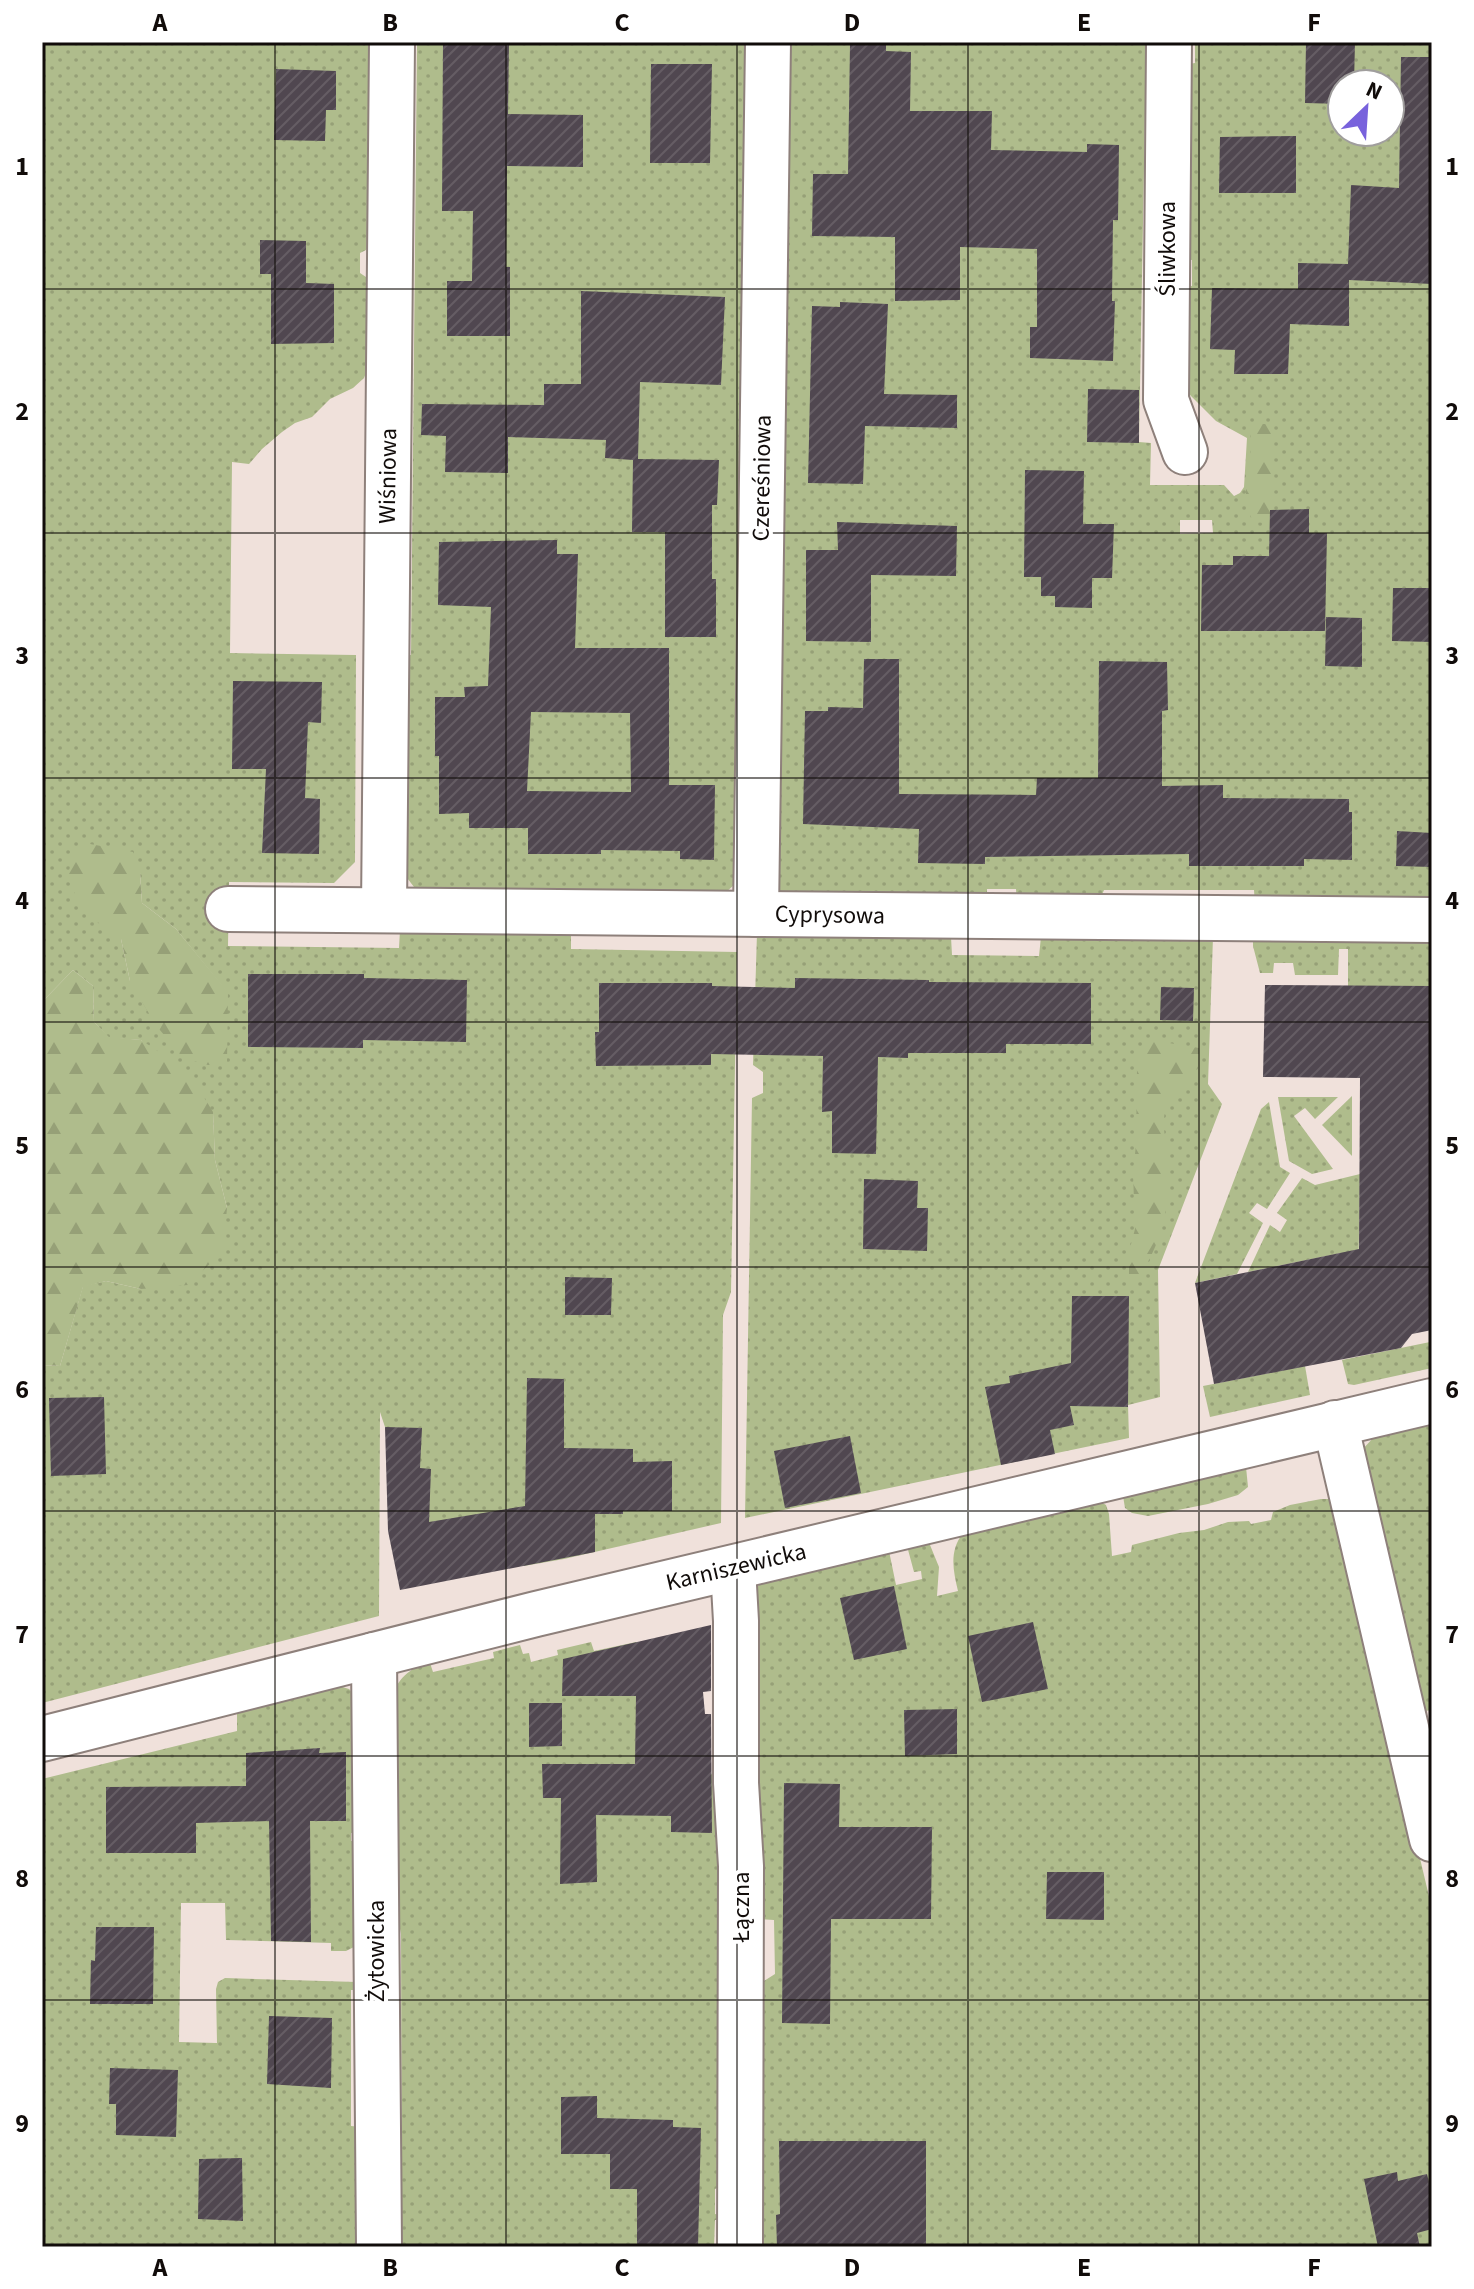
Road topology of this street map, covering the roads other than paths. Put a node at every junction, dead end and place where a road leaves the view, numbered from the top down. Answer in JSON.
{"nodes":[{"id":1,"x":392,"y":42,"type":"edge"},
{"id":2,"x":768,"y":42,"type":"edge"},
{"id":3,"x":1169,"y":42,"type":"edge"},
{"id":4,"x":1185,"y":452,"type":"dead end"},
{"id":5,"x":228,"y":909,"type":"dead end"},
{"id":6,"x":384,"y":910,"type":"junction"},
{"id":7,"x":756,"y":914,"type":"junction"},
{"id":8,"x":1432,"y":920,"type":"edge"},
{"id":9,"x":1432,"y":1401,"type":"edge"},
{"id":10,"x":1335,"y":1423,"type":"junction"},
{"id":11,"x":733,"y":1568,"type":"junction"},
{"id":12,"x":374,"y":1655,"type":"junction"},
{"id":13,"x":42,"y":1739,"type":"edge"},
{"id":14,"x":1432,"y":1839,"type":"edge"},
{"id":15,"x":379,"y":2247,"type":"edge"},
{"id":16,"x":740,"y":2247,"type":"edge"}],
"edges":[{"from":1,"to":6,"type":"street","name":"Wiśniowa"},
{"from":2,"to":7,"type":"street","name":"Czereśniowa"},
{"from":3,"to":4,"type":"street","name":"Śliwkowa"},
{"from":5,"to":6,"type":"street","name":"Cyprysowa"},
{"from":6,"to":7,"type":"street","name":"Cyprysowa"},
{"from":7,"to":8,"type":"street","name":"Cyprysowa"},
{"from":9,"to":10,"type":"street","name":"Karniszewicka"},
{"from":10,"to":11,"type":"street","name":"Karniszewicka"},
{"from":10,"to":14,"type":"street"},
{"from":11,"to":12,"type":"street","name":"Karniszewicka"},
{"from":11,"to":16,"type":"street","name":"Łączna"},
{"from":12,"to":13,"type":"street","name":"Karniszewicka"},
{"from":12,"to":15,"type":"street","name":"Żytowicka"}]}
